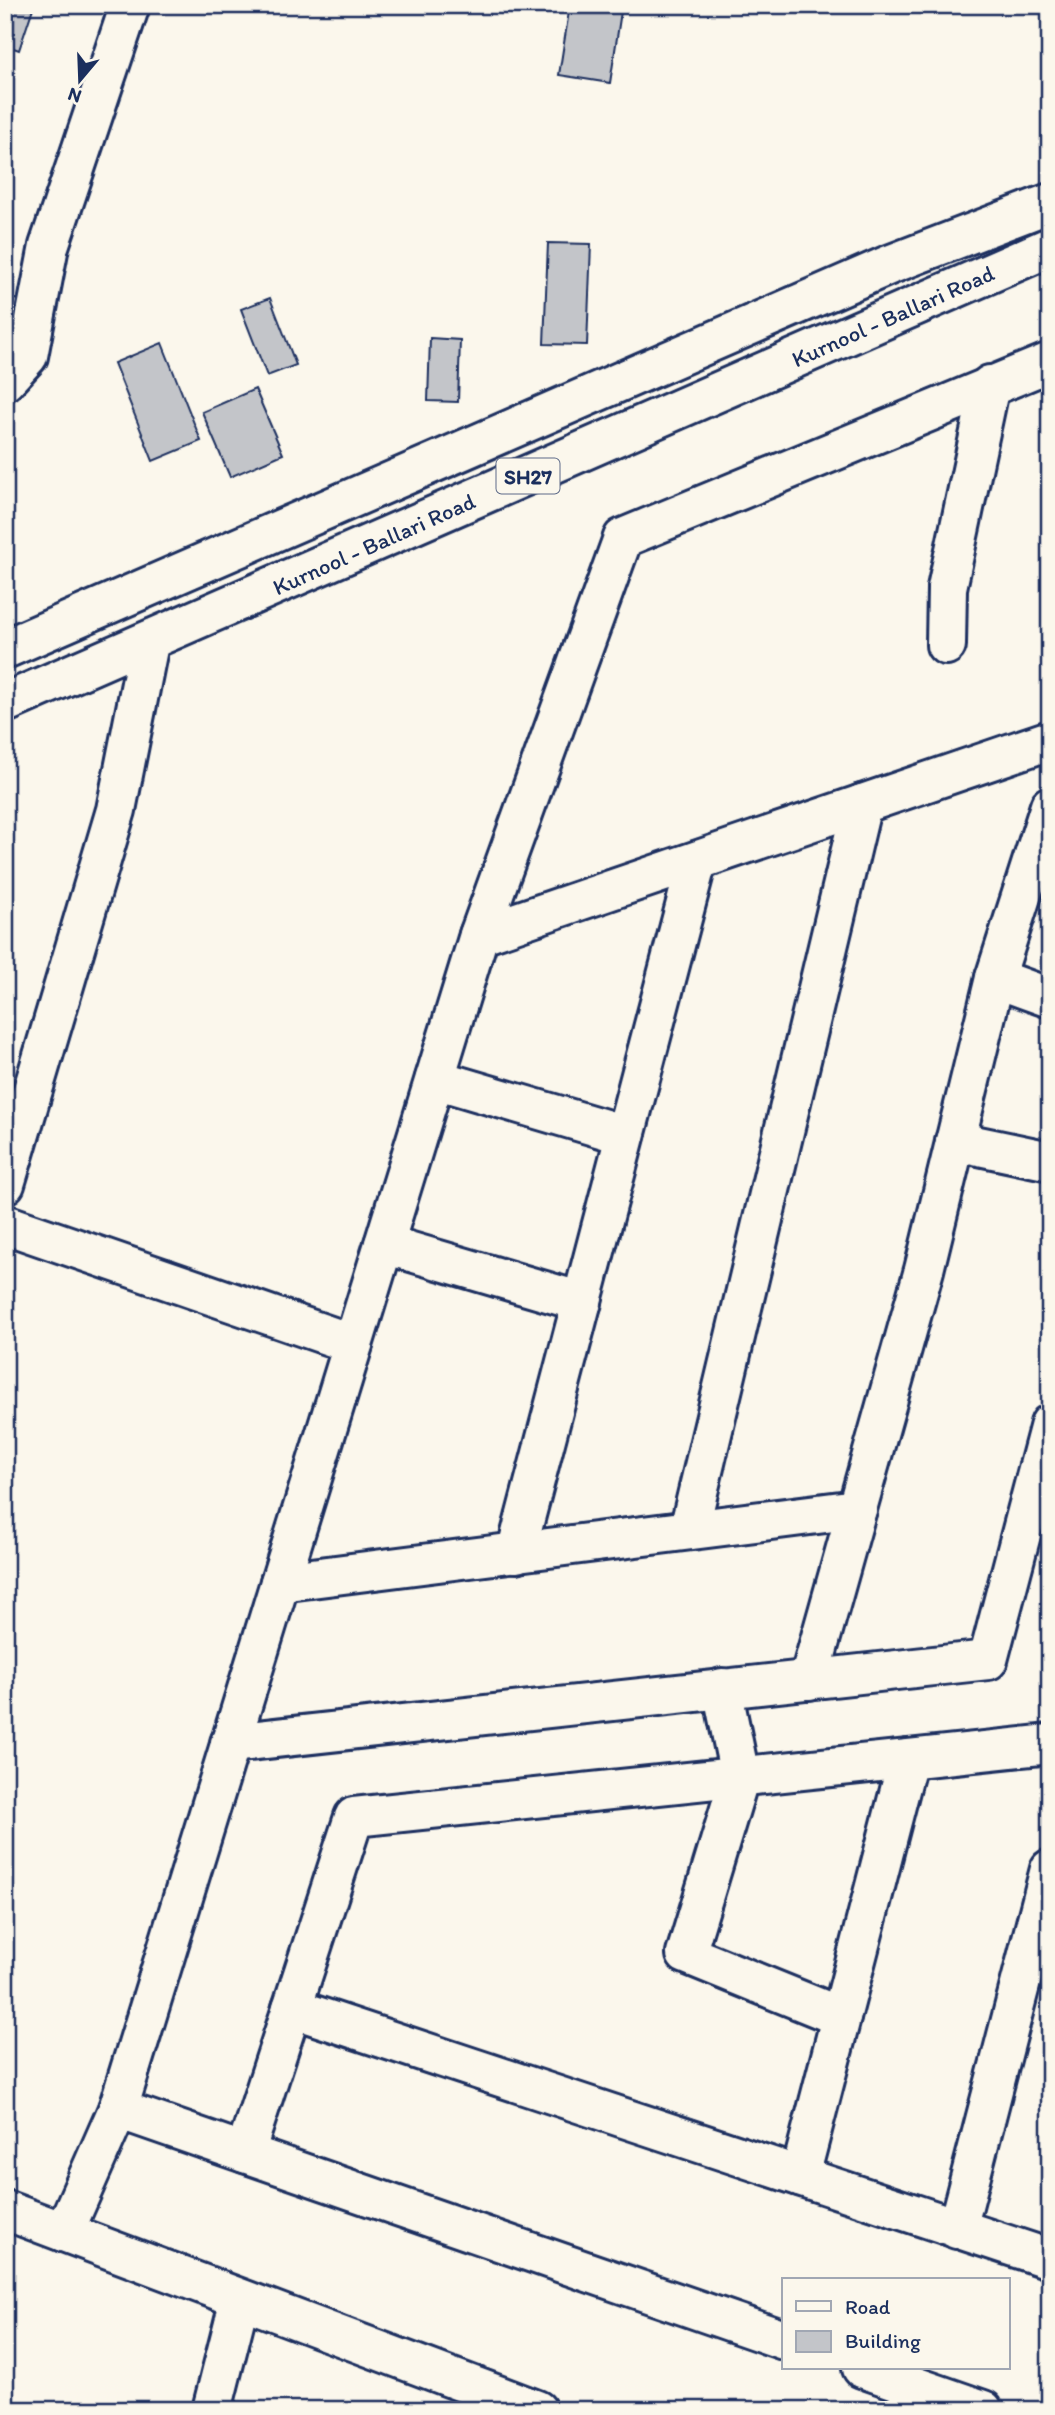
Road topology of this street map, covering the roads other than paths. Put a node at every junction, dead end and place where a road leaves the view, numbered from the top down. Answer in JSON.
{"nodes":[{"id":1,"x":130,"y":5,"type":"edge"},
{"id":2,"x":1050,"y":203,"type":"edge"},
{"id":3,"x":1050,"y":247,"type":"edge"},
{"id":4,"x":1050,"y":362,"type":"edge"},
{"id":5,"x":5,"y":381,"type":"edge"},
{"id":6,"x":990,"y":385,"type":"junction"},
{"id":7,"x":149,"y":643,"type":"junction"},
{"id":8,"x":946,"y":645,"type":"dead end"},
{"id":9,"x":5,"y":649,"type":"edge"},
{"id":10,"x":5,"y":703,"type":"edge"},
{"id":11,"x":1050,"y":740,"type":"edge"},
{"id":12,"x":862,"y":804,"type":"junction"},
{"id":13,"x":1050,"y":806,"type":"edge"},
{"id":14,"x":697,"y":861,"type":"junction"},
{"id":15,"x":479,"y":935,"type":"junction"},
{"id":16,"x":995,"y":978,"type":"junction"},
{"id":17,"x":1050,"y":998,"type":"edge"},
{"id":18,"x":435,"y":1079,"type":"junction"},
{"id":19,"x":625,"y":1135,"type":"junction"},
{"id":20,"x":955,"y":1141,"type":"junction"},
{"id":21,"x":1050,"y":1161,"type":"edge"},
{"id":22,"x":5,"y":1184,"type":"edge"},
{"id":23,"x":5,"y":1224,"type":"edge"},
{"id":24,"x":384,"y":1244,"type":"junction"},
{"id":25,"x":582,"y":1302,"type":"junction"},
{"id":26,"x":353,"y":1344,"type":"junction"},
{"id":27,"x":1050,"y":1424,"type":"edge"},
{"id":28,"x":857,"y":1508,"type":"junction"},
{"id":29,"x":689,"y":1530,"type":"junction"},
{"id":30,"x":516,"y":1553,"type":"junction"},
{"id":31,"x":280,"y":1583,"type":"junction"},
{"id":32,"x":809,"y":1679,"type":"junction"},
{"id":33,"x":722,"y":1688,"type":"junction"},
{"id":34,"x":230,"y":1744,"type":"junction"},
{"id":35,"x":1050,"y":1744,"type":"edge"},
{"id":36,"x":908,"y":1759,"type":"junction"},
{"id":37,"x":740,"y":1776,"type":"junction"},
{"id":38,"x":1047,"y":1893,"type":"edge"},
{"id":39,"x":292,"y":2008,"type":"junction"},
{"id":40,"x":841,"y":2017,"type":"junction"},
{"id":41,"x":117,"y":2109,"type":"junction"},
{"id":42,"x":245,"y":2153,"type":"junction"},
{"id":43,"x":800,"y":2176,"type":"junction"},
{"id":44,"x":5,"y":2210,"type":"edge"},
{"id":45,"x":957,"y":2229,"type":"junction"},
{"id":46,"x":64,"y":2232,"type":"junction"},
{"id":47,"x":1050,"y":2259,"type":"edge"},
{"id":48,"x":240,"y":2299,"type":"junction"},
{"id":49,"x":782,"y":2339,"type":"edge"},
{"id":50,"x":869,"y":2370,"type":"edge"},
{"id":51,"x":212,"y":2410,"type":"edge"},
{"id":52,"x":537,"y":2410,"type":"edge"},
{"id":53,"x":983,"y":2410,"type":"edge"}],
"edges":[{"from":1,"to":5,"type":"street"},
{"from":2,"to":9,"type":"street","number":"SH27"},
{"from":3,"to":7,"type":"street","name":"Kurnool - Ballari Road","number":"SH27"},
{"from":4,"to":6,"type":"street"},
{"from":6,"to":8,"type":"street"},
{"from":6,"to":15,"type":"street"},
{"from":7,"to":10,"type":"street","name":"Kurnool - Ballari Road","number":"SH27"},
{"from":7,"to":22,"type":"street"},
{"from":11,"to":12,"type":"street"},
{"from":12,"to":14,"type":"street"},
{"from":12,"to":29,"type":"street"},
{"from":13,"to":16,"type":"street"},
{"from":14,"to":15,"type":"street"},
{"from":14,"to":19,"type":"street"},
{"from":15,"to":18,"type":"street"},
{"from":16,"to":17,"type":"street"},
{"from":16,"to":20,"type":"street"},
{"from":18,"to":19,"type":"street"},
{"from":18,"to":24,"type":"street"},
{"from":19,"to":25,"type":"street"},
{"from":20,"to":21,"type":"street"},
{"from":20,"to":28,"type":"street"},
{"from":23,"to":26,"type":"street"},
{"from":24,"to":25,"type":"street"},
{"from":24,"to":26,"type":"street"},
{"from":25,"to":30,"type":"street"},
{"from":26,"to":31,"type":"street"},
{"from":27,"to":32,"type":"street"},
{"from":28,"to":29,"type":"street"},
{"from":28,"to":32,"type":"street"},
{"from":29,"to":30,"type":"street"},
{"from":30,"to":31,"type":"street"},
{"from":31,"to":34,"type":"street"},
{"from":32,"to":33,"type":"street"},
{"from":33,"to":34,"type":"street"},
{"from":33,"to":37,"type":"street"},
{"from":34,"to":41,"type":"street"},
{"from":35,"to":36,"type":"street"},
{"from":36,"to":37,"type":"street"},
{"from":36,"to":40,"type":"street"},
{"from":37,"to":39,"type":"street"},
{"from":37,"to":40,"type":"street"},
{"from":38,"to":45,"type":"street"},
{"from":39,"to":42,"type":"street"},
{"from":39,"to":43,"type":"street"},
{"from":40,"to":43,"type":"street"},
{"from":41,"to":42,"type":"street"},
{"from":41,"to":46,"type":"street"},
{"from":42,"to":49,"type":"street"},
{"from":43,"to":45,"type":"street"},
{"from":44,"to":46,"type":"street"},
{"from":45,"to":47,"type":"street"},
{"from":46,"to":48,"type":"street"},
{"from":48,"to":51,"type":"street"},
{"from":48,"to":52,"type":"street"},
{"from":50,"to":53,"type":"street"}]}
